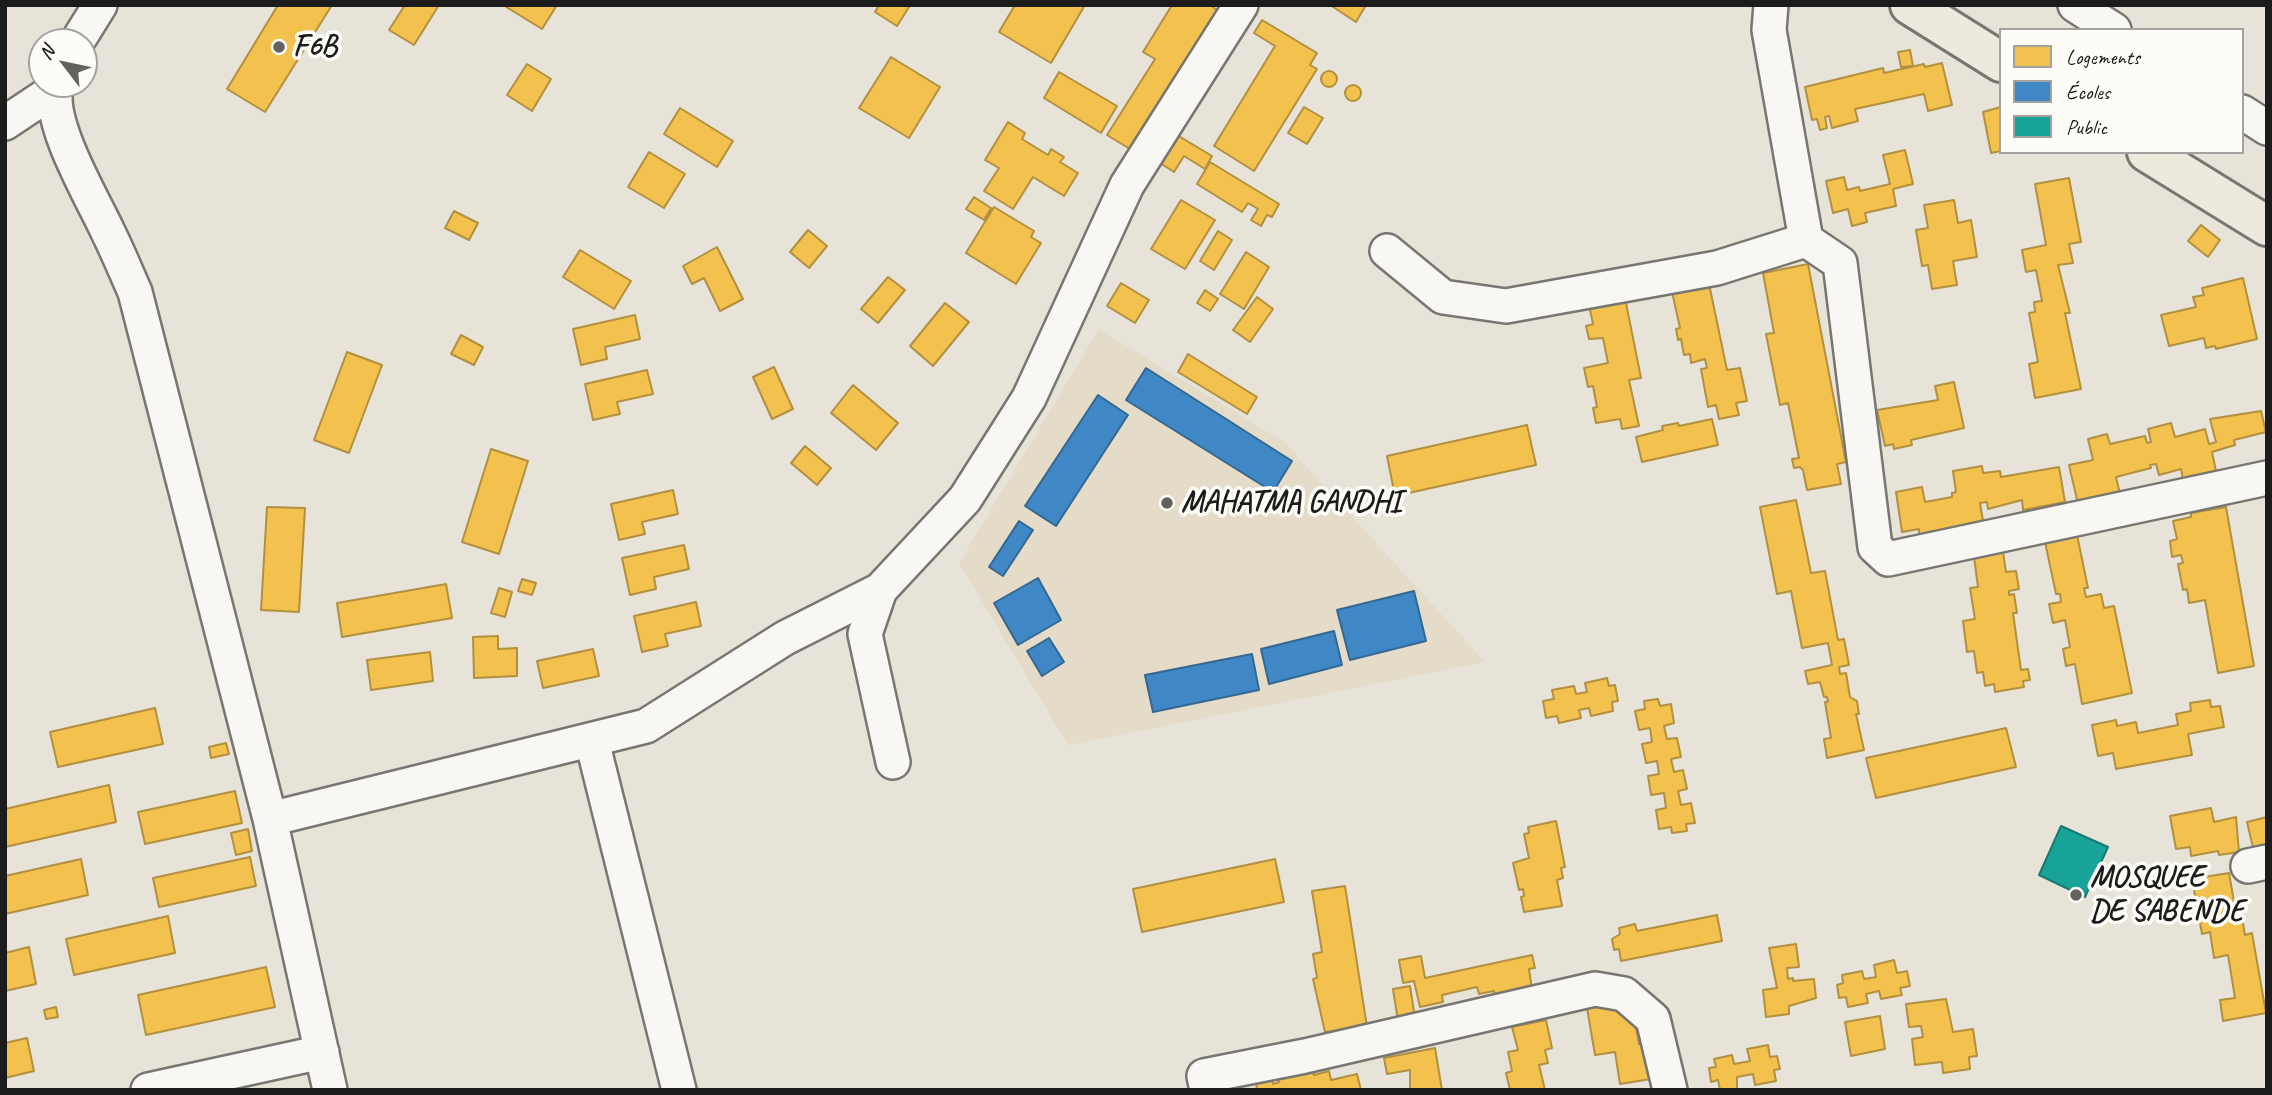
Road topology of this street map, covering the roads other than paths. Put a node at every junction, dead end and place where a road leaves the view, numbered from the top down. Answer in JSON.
{"nodes":[{"id":1,"x":100,"y":5,"type":"edge"},
{"id":2,"x":1241,"y":5,"type":"edge"},
{"id":3,"x":1770,"y":5,"type":"edge"},
{"id":4,"x":1910,"y":5,"type":"edge"},
{"id":5,"x":2076,"y":5,"type":"edge"},
{"id":6,"x":86,"y":28,"type":"edge"},
{"id":7,"x":2111,"y":28,"type":"edge"},
{"id":8,"x":1999,"y":61,"type":"edge"},
{"id":9,"x":40,"y":98,"type":"edge"},
{"id":10,"x":58,"y":98,"type":"edge"},
{"id":11,"x":2244,"y":113,"type":"edge"},
{"id":12,"x":5,"y":123,"type":"edge"},
{"id":13,"x":2267,"y":128,"type":"edge"},
{"id":14,"x":2150,"y":154,"type":"edge"},
{"id":15,"x":2267,"y":226,"type":"edge"},
{"id":16,"x":1806,"y":240,"type":"junction"},
{"id":17,"x":1387,"y":251,"type":"dead end"},
{"id":18,"x":2267,"y":478,"type":"edge"},
{"id":19,"x":880,"y":590,"type":"junction"},
{"id":20,"x":592,"y":741,"type":"junction"},
{"id":21,"x":893,"y":762,"type":"dead end"},
{"id":22,"x":270,"y":819,"type":"junction"},
{"id":23,"x":322,"y":1052,"type":"junction"},
{"id":24,"x":148,"y":1090,"type":"edge"},
{"id":25,"x":330,"y":1090,"type":"edge"},
{"id":26,"x":679,"y":1090,"type":"edge"},
{"id":27,"x":1207,"y":1090,"type":"edge"},
{"id":28,"x":1670,"y":1090,"type":"edge"}],
"edges":[{"from":1,"to":6,"type":"street"},
{"from":2,"to":19,"type":"street"},
{"from":3,"to":16,"type":"street"},
{"from":4,"to":8,"type":"main road"},
{"from":5,"to":7,"type":"street"},
{"from":9,"to":12,"type":"street"},
{"from":10,"to":22,"type":"street"},
{"from":11,"to":13,"type":"street"},
{"from":14,"to":15,"type":"main road"},
{"from":16,"to":17,"type":"street"},
{"from":16,"to":18,"type":"street"},
{"from":19,"to":20,"type":"street"},
{"from":19,"to":21,"type":"street"},
{"from":20,"to":22,"type":"street"},
{"from":20,"to":26,"type":"street"},
{"from":22,"to":23,"type":"street"},
{"from":23,"to":24,"type":"street"},
{"from":23,"to":25,"type":"street"},
{"from":27,"to":28,"type":"street"}]}
